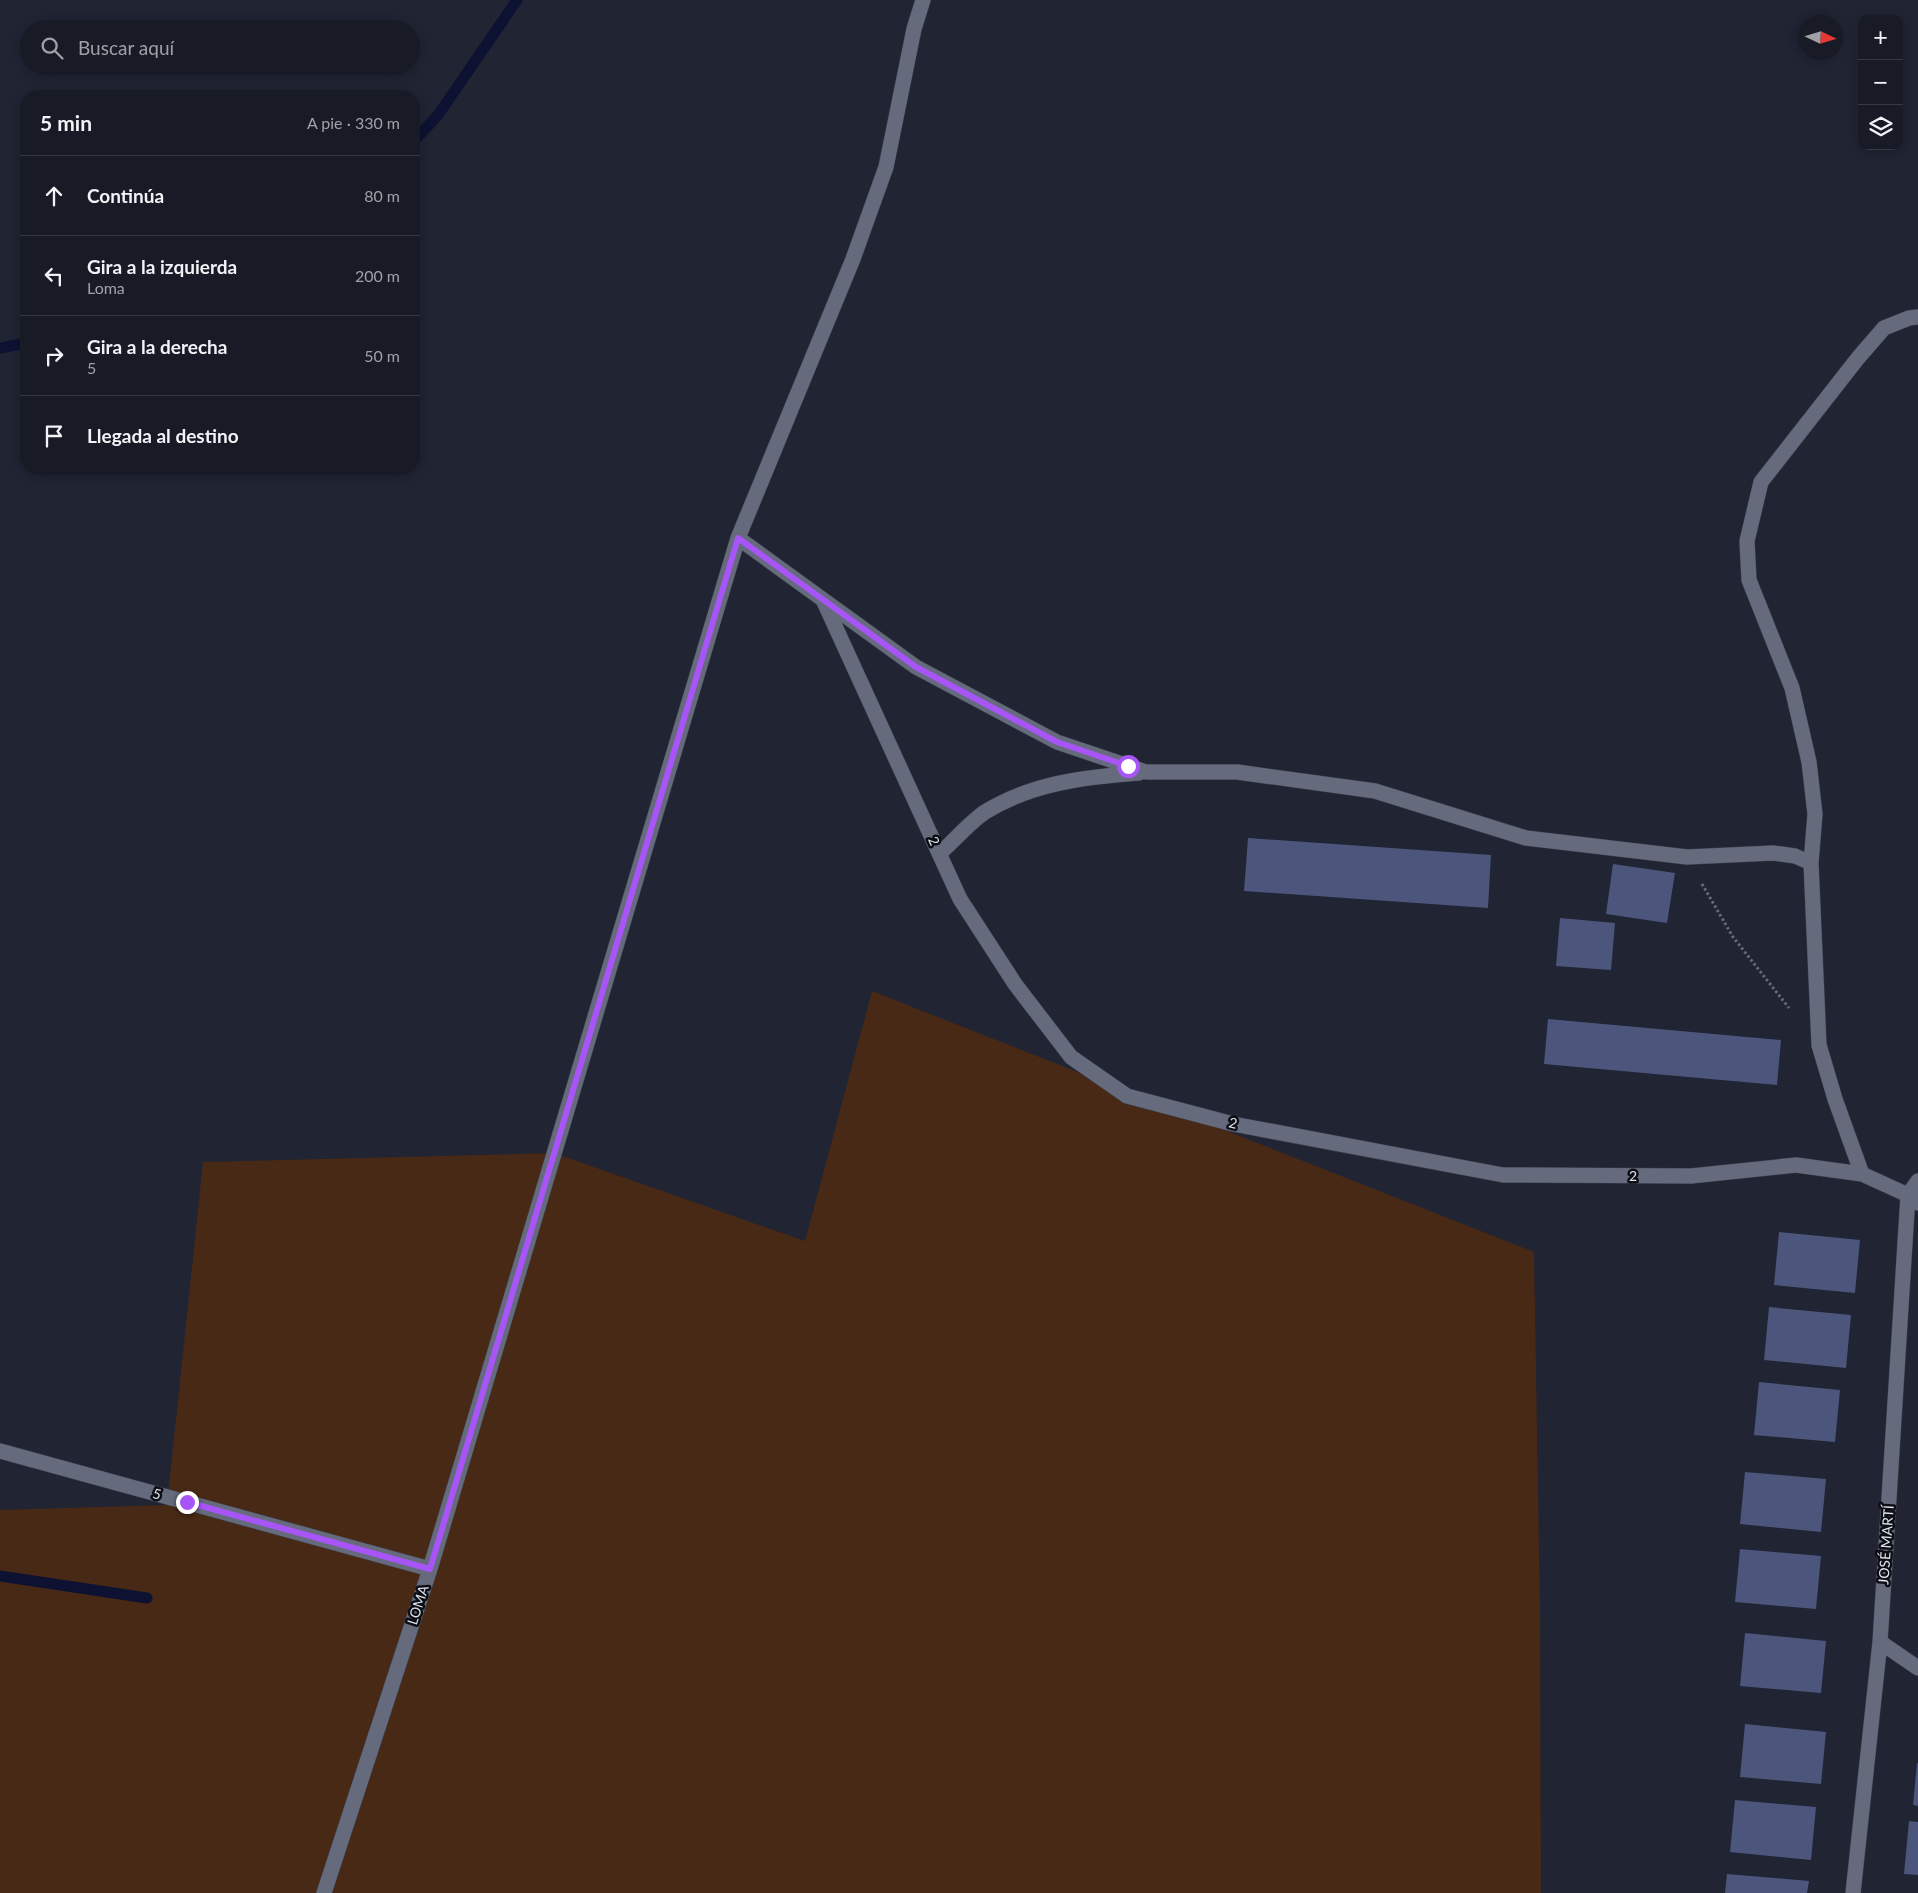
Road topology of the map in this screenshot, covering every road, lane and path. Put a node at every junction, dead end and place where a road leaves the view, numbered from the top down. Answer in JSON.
{"nodes":[{"id":1,"x":923,"y":0,"type":"edge"},
{"id":2,"x":1918,"y":317,"type":"edge"},
{"id":3,"x":738,"y":538,"type":"junction"},
{"id":4,"x":824,"y":602,"type":"junction"},
{"id":5,"x":1146,"y":772,"type":"junction"},
{"id":6,"x":940,"y":853,"type":"junction"},
{"id":7,"x":1687,"y":857,"type":"junction"},
{"id":8,"x":1811,"y":863,"type":"junction"},
{"id":9,"x":1790,"y":1009,"type":"dead end"},
{"id":10,"x":1862,"y":1174,"type":"junction"},
{"id":11,"x":1918,"y":1181,"type":"edge"},
{"id":12,"x":1913,"y":1199,"type":"edge"},
{"id":13,"x":0,"y":1450,"type":"edge"},
{"id":14,"x":430,"y":1569,"type":"junction"},
{"id":15,"x":1880,"y":1642,"type":"junction"},
{"id":16,"x":1918,"y":1668,"type":"edge"},
{"id":17,"x":324,"y":1893,"type":"edge"},
{"id":18,"x":1853,"y":1893,"type":"edge"}],
"edges":[{"from":1,"to":3,"type":"street","name":"LOMA"},
{"from":2,"to":8,"type":"street"},
{"from":3,"to":4,"type":"street"},
{"from":3,"to":14,"type":"street","name":"LOMA"},
{"from":4,"to":5,"type":"street"},
{"from":4,"to":6,"type":"street","name":"2"},
{"from":5,"to":6,"type":"street"},
{"from":5,"to":7,"type":"street"},
{"from":6,"to":10,"type":"street","name":"2"},
{"from":7,"to":8,"type":"street"},
{"from":7,"to":9,"type":"path"},
{"from":8,"to":10,"type":"street"},
{"from":10,"to":12,"type":"street","name":"2"},
{"from":11,"to":12,"type":"street"},
{"from":12,"to":15,"type":"street","name":"JOSÉ MARTÍ"},
{"from":13,"to":14,"type":"street","name":"5"},
{"from":14,"to":17,"type":"street","name":"LOMA"},
{"from":15,"to":16,"type":"street"},
{"from":15,"to":18,"type":"street","name":"JOSÉ MARTÍ"}]}
